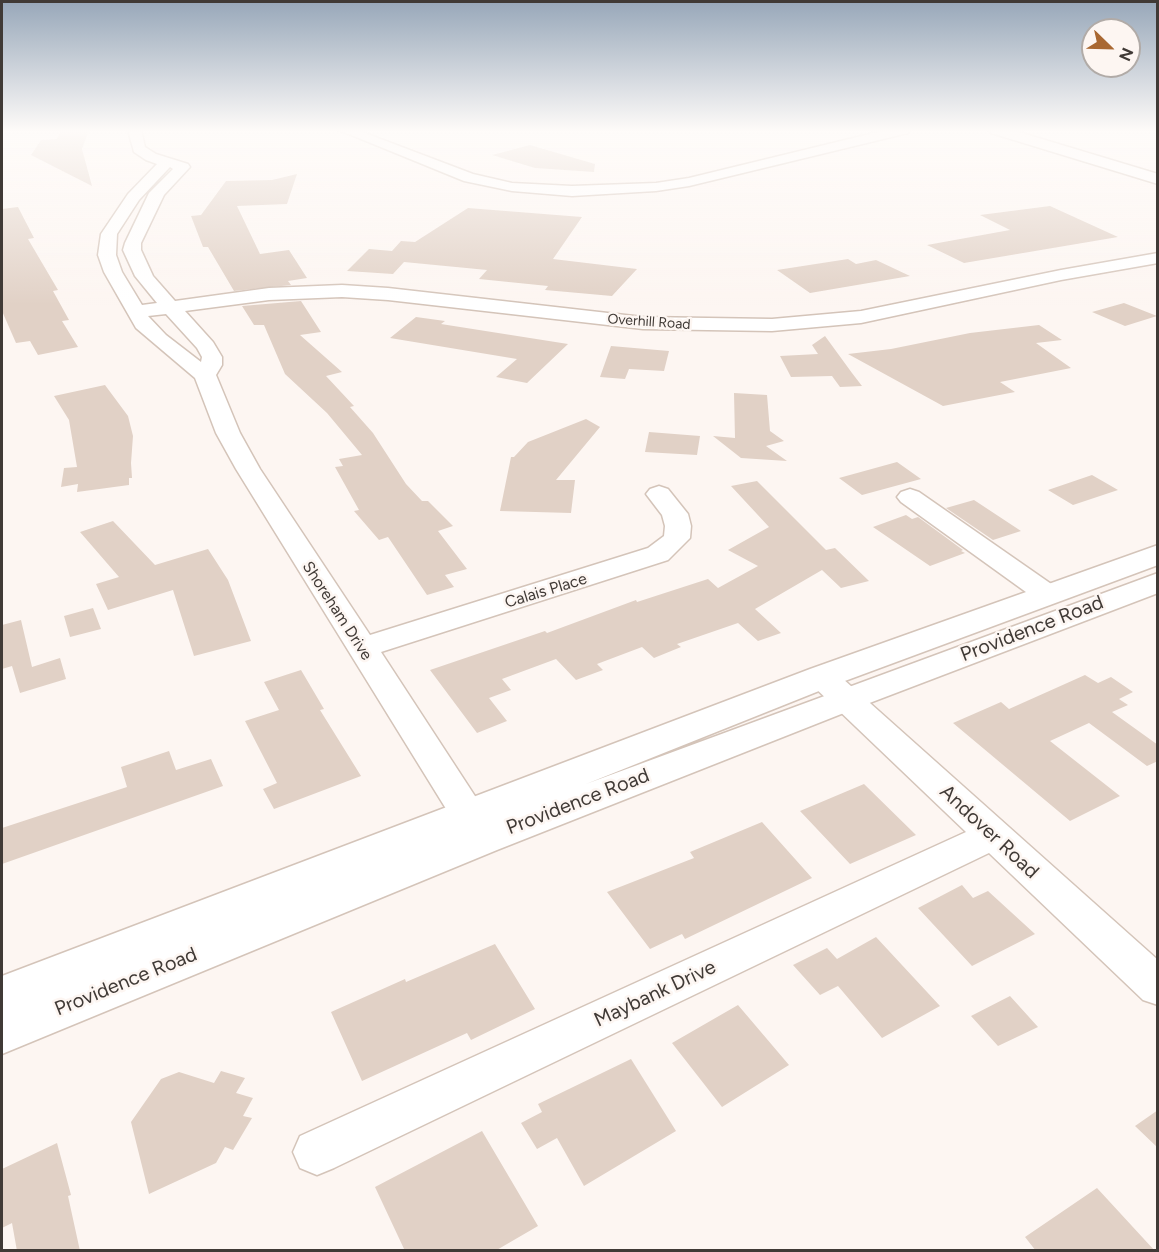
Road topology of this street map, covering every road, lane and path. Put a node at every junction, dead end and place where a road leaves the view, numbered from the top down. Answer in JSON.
{"nodes":[{"id":1,"x":141,"y":188,"type":"edge"},
{"id":2,"x":162,"y":188,"type":"edge"},
{"id":3,"x":533,"y":188,"type":"edge"},
{"id":4,"x":632,"y":188,"type":"edge"},
{"id":5,"x":1158,"y":258,"type":"edge"},
{"id":6,"x":171,"y":306,"type":"junction"},
{"id":7,"x":136,"y":312,"type":"junction"},
{"id":8,"x":205,"y":375,"type":"junction"},
{"id":9,"x":659,"y":494,"type":"dead end"},
{"id":10,"x":910,"y":497,"type":"dead end"},
{"id":11,"x":1158,"y":554,"type":"edge"},
{"id":12,"x":1158,"y":582,"type":"edge"},
{"id":13,"x":1047,"y":594,"type":"junction"},
{"id":14,"x":361,"y":648,"type":"junction"},
{"id":15,"x":834,"y":688,"type":"junction"},
{"id":16,"x":475,"y":826,"type":"junction"},
{"id":17,"x":993,"y":836,"type":"junction"},
{"id":18,"x":1158,"y":987,"type":"edge"},
{"id":19,"x":2,"y":996,"type":"edge"},
{"id":20,"x":2,"y":1033,"type":"edge"},
{"id":21,"x":317,"y":1152,"type":"dead end"}],
"edges":[{"from":1,"to":7,"type":"street","name":"Shoreham Drive"},
{"from":2,"to":6,"type":"street","name":"Shoreham Drive"},
{"from":3,"to":4,"type":"street"},
{"from":5,"to":6,"type":"street","name":"Overhill Road"},
{"from":6,"to":7,"type":"street","name":"Overhill Road"},
{"from":6,"to":8,"type":"street","name":"Shoreham Drive"},
{"from":7,"to":8,"type":"street","name":"Shoreham Drive"},
{"from":8,"to":14,"type":"street","name":"Shoreham Drive"},
{"from":9,"to":14,"type":"street","name":"Calais Place"},
{"from":10,"to":13,"type":"street"},
{"from":11,"to":13,"type":"main road","name":"Providence Road"},
{"from":12,"to":15,"type":"main road","name":"Providence Road"},
{"from":13,"to":15,"type":"main road","name":"Providence Road"},
{"from":14,"to":16,"type":"street","name":"Shoreham Drive"},
{"from":15,"to":16,"type":"main road","name":"Providence Road"},
{"from":15,"to":17,"type":"street","name":"Andover Road"},
{"from":16,"to":19,"type":"main road","name":"Providence Road"},
{"from":16,"to":20,"type":"main road","name":"Providence Road"},
{"from":17,"to":18,"type":"street","name":"Andover Road"},
{"from":17,"to":21,"type":"street","name":"Maybank Drive"}]}
